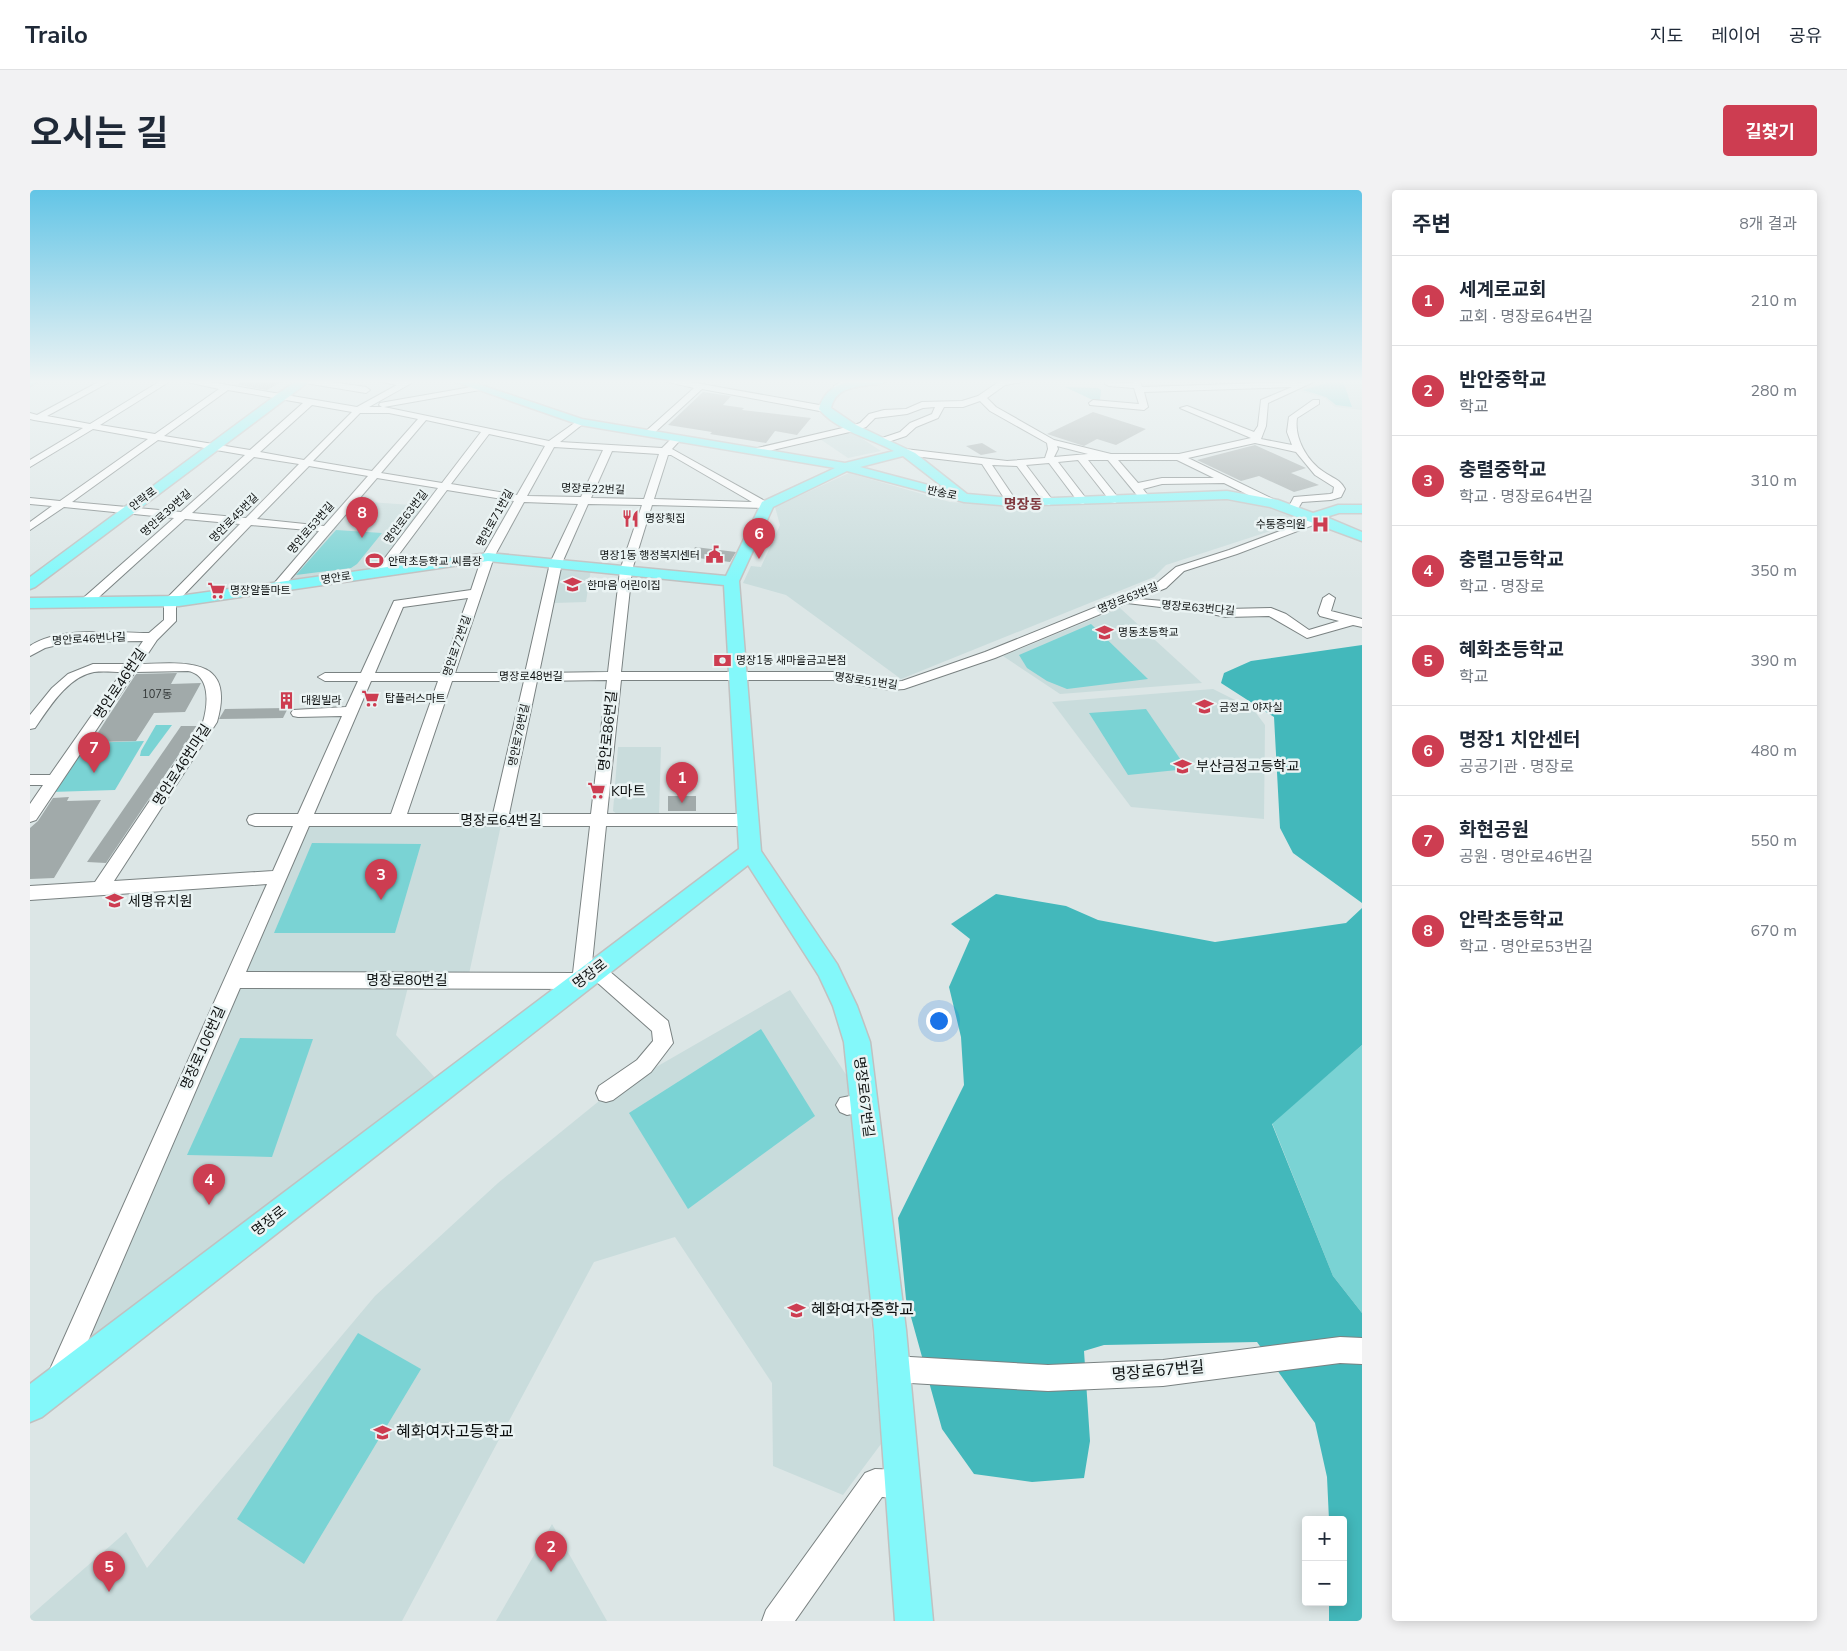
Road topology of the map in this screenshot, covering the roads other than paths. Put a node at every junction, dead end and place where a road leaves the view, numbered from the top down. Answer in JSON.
{"nodes":[{"id":1,"x":59,"y":447,"type":"edge"},
{"id":2,"x":142,"y":447,"type":"edge"},
{"id":3,"x":213,"y":447,"type":"joint"},
{"id":4,"x":260,"y":447,"type":"edge"},
{"id":5,"x":322,"y":447,"type":"edge"},
{"id":6,"x":398,"y":447,"type":"edge"},
{"id":7,"x":473,"y":447,"type":"edge"},
{"id":8,"x":550,"y":447,"type":"edge"},
{"id":9,"x":592,"y":447,"type":"edge"},
{"id":10,"x":669,"y":447,"type":"edge"},
{"id":11,"x":735,"y":447,"type":"edge"},
{"id":12,"x":770,"y":447,"type":"edge"},
{"id":13,"x":895,"y":447,"type":"edge"},
{"id":14,"x":1052,"y":447,"type":"edge"},
{"id":15,"x":1070,"y":447,"type":"edge"},
{"id":16,"x":1220,"y":447,"type":"edge"},
{"id":17,"x":1289,"y":447,"type":"edge"},
{"id":18,"x":609,"y":448,"type":"junction"},
{"id":19,"x":1297,"y":449,"type":"joint"},
{"id":20,"x":756,"y":450,"type":"junction"},
{"id":21,"x":664,"y":452,"type":"junction"},
{"id":22,"x":906,"y":452,"type":"junction"},
{"id":23,"x":30,"y":453,"type":"edge"},
{"id":24,"x":47,"y":454,"type":"junction"},
{"id":25,"x":252,"y":454,"type":"junction"},
{"id":26,"x":1080,"y":457,"type":"junction"},
{"id":27,"x":1111,"y":457,"type":"junction"},
{"id":28,"x":1178,"y":457,"type":"junction"},
{"id":29,"x":1051,"y":460,"type":"junction"},
{"id":30,"x":306,"y":463,"type":"junction"},
{"id":31,"x":986,"y":463,"type":"junction"},
{"id":32,"x":30,"y":464,"type":"edge"},
{"id":33,"x":1020,"y":464,"type":"junction"},
{"id":34,"x":848,"y":466,"type":"junction"},
{"id":35,"x":374,"y":475,"type":"junction"},
{"id":36,"x":1225,"y":481,"type":"junction"},
{"id":37,"x":444,"y":486,"type":"junction"},
{"id":38,"x":1136,"y":487,"type":"junction"},
{"id":39,"x":964,"y":498,"type":"junction"},
{"id":40,"x":1145,"y":498,"type":"junction"},
{"id":41,"x":520,"y":499,"type":"junction"},
{"id":42,"x":1115,"y":500,"type":"junction"},
{"id":43,"x":30,"y":501,"type":"edge"},
{"id":44,"x":585,"y":501,"type":"junction"},
{"id":45,"x":1084,"y":501,"type":"junction"},
{"id":46,"x":1012,"y":502,"type":"junction"},
{"id":47,"x":1049,"y":502,"type":"junction"},
{"id":48,"x":648,"y":503,"type":"junction"},
{"id":49,"x":1273,"y":503,"type":"junction"},
{"id":50,"x":62,"y":504,"type":"junction"},
{"id":51,"x":767,"y":505,"type":"junction"},
{"id":52,"x":1362,"y":509,"type":"edge"},
{"id":53,"x":129,"y":510,"type":"junction"},
{"id":54,"x":1292,"y":510,"type":"junction"},
{"id":55,"x":183,"y":516,"type":"junction"},
{"id":56,"x":1316,"y":518,"type":"junction"},
{"id":57,"x":248,"y":522,"type":"junction"},
{"id":58,"x":30,"y":527,"type":"edge"},
{"id":59,"x":326,"y":529,"type":"junction"},
{"id":60,"x":1362,"y":537,"type":"edge"},
{"id":61,"x":488,"y":557,"type":"junction"},
{"id":62,"x":556,"y":563,"type":"junction"},
{"id":63,"x":626,"y":570,"type":"junction"},
{"id":64,"x":381,"y":571,"type":"junction"},
{"id":65,"x":731,"y":581,"type":"junction"},
{"id":66,"x":30,"y":584,"type":"edge"},
{"id":67,"x":277,"y":587,"type":"junction"},
{"id":68,"x":475,"y":594,"type":"junction"},
{"id":69,"x":1329,"y":598,"type":"dead end"},
{"id":70,"x":1127,"y":599,"type":"junction"},
{"id":71,"x":170,"y":602,"type":"junction"},
{"id":72,"x":85,"y":603,"type":"junction"},
{"id":73,"x":30,"y":604,"type":"edge"},
{"id":74,"x":1358,"y":622,"type":"edge"},
{"id":75,"x":152,"y":637,"type":"junction"},
{"id":76,"x":30,"y":652,"type":"edge"},
{"id":77,"x":990,"y":655,"type":"joint"},
{"id":78,"x":130,"y":668,"type":"junction"},
{"id":79,"x":366,"y":676,"type":"junction"},
{"id":80,"x":447,"y":676,"type":"junction"},
{"id":81,"x":532,"y":676,"type":"junction"},
{"id":82,"x":614,"y":676,"type":"junction"},
{"id":83,"x":737,"y":676,"type":"junction"},
{"id":84,"x":325,"y":677,"type":"dead end"},
{"id":85,"x":351,"y":711,"type":"junction"},
{"id":86,"x":298,"y":713,"type":"dead end"},
{"id":87,"x":32,"y":719,"type":"edge"},
{"id":88,"x":30,"y":780,"type":"edge"},
{"id":89,"x":55,"y":780,"type":"junction"},
{"id":90,"x":30,"y":816,"type":"edge"},
{"id":91,"x":255,"y":820,"type":"dead end"},
{"id":92,"x":303,"y":820,"type":"junction"},
{"id":93,"x":398,"y":820,"type":"junction"},
{"id":94,"x":500,"y":820,"type":"junction"},
{"id":95,"x":598,"y":820,"type":"junction"},
{"id":96,"x":748,"y":820,"type":"junction"},
{"id":97,"x":750,"y":852,"type":"junction"},
{"id":98,"x":278,"y":877,"type":"junction"},
{"id":99,"x":100,"y":889,"type":"junction"},
{"id":100,"x":30,"y":893,"type":"edge"},
{"id":101,"x":588,"y":976,"type":"junction"},
{"id":102,"x":233,"y":980,"type":"junction"},
{"id":103,"x":606,"y":1093,"type":"dead end"},
{"id":104,"x":1362,"y":1351,"type":"edge"},
{"id":105,"x":893,"y":1369,"type":"junction"},
{"id":106,"x":55,"y":1385,"type":"junction"},
{"id":107,"x":30,"y":1405,"type":"edge"},
{"id":108,"x":903,"y":1484,"type":"junction"},
{"id":109,"x":777,"y":1621,"type":"edge"},
{"id":110,"x":914,"y":1621,"type":"edge"}],
"edges":[{"from":1,"to":24,"type":"street"},
{"from":2,"to":50,"type":"street"},
{"from":3,"to":25,"type":"street","name":"명장로22번길"},
{"from":3,"to":53,"type":"main road","name":"안락로"},
{"from":4,"to":25,"type":"street","name":"명안로39번길"},
{"from":5,"to":30,"type":"street","name":"명안로45번길"},
{"from":6,"to":35,"type":"street","name":"명안로53번길"},
{"from":7,"to":37,"type":"street","name":"명안로63번길"},
{"from":8,"to":41,"type":"street","name":"명안로71번길"},
{"from":9,"to":18,"type":"street"},
{"from":10,"to":21,"type":"street"},
{"from":11,"to":20,"type":"main road","name":"반송로"},
{"from":12,"to":20,"type":"street","name":"반송로"},
{"from":13,"to":22,"type":"main road"},
{"from":14,"to":29,"type":"street"},
{"from":15,"to":27,"type":"street"},
{"from":16,"to":28,"type":"street"},
{"from":17,"to":19,"type":"street"},
{"from":18,"to":21,"type":"street"},
{"from":18,"to":44,"type":"street","name":"명안로78번길"},
{"from":19,"to":54,"type":"street"},
{"from":20,"to":34,"type":"main road","name":"반송로"},
{"from":21,"to":48,"type":"street","name":"명안로86번길"},
{"from":21,"to":51,"type":"street"},
{"from":22,"to":31,"type":"street"},
{"from":22,"to":34,"type":"main road"},
{"from":22,"to":39,"type":"main road"},
{"from":23,"to":24,"type":"street"},
{"from":24,"to":32,"type":"street"},
{"from":25,"to":30,"type":"street","name":"명장로22번길"},
{"from":25,"to":55,"type":"street","name":"명안로39번길"},
{"from":26,"to":27,"type":"street"},
{"from":26,"to":29,"type":"street"},
{"from":26,"to":42,"type":"street"},
{"from":27,"to":28,"type":"street"},
{"from":27,"to":38,"type":"street"},
{"from":28,"to":36,"type":"street"},
{"from":29,"to":33,"type":"street"},
{"from":29,"to":45,"type":"street"},
{"from":30,"to":35,"type":"street","name":"명장로22번길"},
{"from":30,"to":57,"type":"street","name":"명안로45번길"},
{"from":31,"to":33,"type":"street"},
{"from":31,"to":46,"type":"street"},
{"from":33,"to":47,"type":"street"},
{"from":34,"to":39,"type":"main road","name":"반송로"},
{"from":34,"to":51,"type":"main road"},
{"from":35,"to":37,"type":"street","name":"명장로22번길"},
{"from":35,"to":59,"type":"street","name":"명안로53번길"},
{"from":36,"to":38,"type":"street"},
{"from":36,"to":49,"type":"street"},
{"from":37,"to":41,"type":"street","name":"명장로22번길"},
{"from":37,"to":64,"type":"street","name":"명안로63번길"},
{"from":38,"to":40,"type":"street"},
{"from":39,"to":46,"type":"main road","name":"반송로"},
{"from":40,"to":42,"type":"main road","name":"반송로"},
{"from":40,"to":49,"type":"main road","name":"반송로"},
{"from":41,"to":44,"type":"street","name":"명장로22번길"},
{"from":41,"to":61,"type":"street","name":"명안로71번길"},
{"from":42,"to":45,"type":"main road","name":"반송로"},
{"from":43,"to":50,"type":"street"},
{"from":44,"to":48,"type":"street","name":"명장로22번길"},
{"from":44,"to":62,"type":"street","name":"명안로78번길"},
{"from":45,"to":47,"type":"main road","name":"반송로"},
{"from":46,"to":47,"type":"main road","name":"반송로"},
{"from":48,"to":51,"type":"street","name":"명장로22번길"},
{"from":48,"to":63,"type":"street","name":"명안로86번길"},
{"from":49,"to":54,"type":"main road","name":"반송로"},
{"from":50,"to":53,"type":"street"},
{"from":50,"to":58,"type":"street"},
{"from":51,"to":65,"type":"main road"},
{"from":52,"to":56,"type":"main road"},
{"from":53,"to":55,"type":"street"},
{"from":53,"to":66,"type":"main road","name":"안락로"},
{"from":54,"to":56,"type":"main road","name":"반송로"},
{"from":55,"to":57,"type":"street"},
{"from":55,"to":72,"type":"street","name":"명안로39번길"},
{"from":56,"to":60,"type":"main road","name":"반송로"},
{"from":56,"to":70,"type":"street","name":"명장로63번길"},
{"from":57,"to":59,"type":"street"},
{"from":57,"to":71,"type":"street","name":"명안로45번길"},
{"from":59,"to":67,"type":"street","name":"명안로53번길"},
{"from":61,"to":62,"type":"main road","name":"명안로"},
{"from":61,"to":64,"type":"main road","name":"명안로"},
{"from":61,"to":68,"type":"street","name":"명안로72번길"},
{"from":62,"to":63,"type":"main road","name":"명안로"},
{"from":62,"to":81,"type":"street","name":"명안로78번길"},
{"from":63,"to":65,"type":"main road","name":"명안로"},
{"from":63,"to":82,"type":"street","name":"명안로86번길"},
{"from":64,"to":67,"type":"main road","name":"명안로"},
{"from":65,"to":83,"type":"main road"},
{"from":67,"to":71,"type":"main road","name":"명안로"},
{"from":68,"to":79,"type":"street","name":"명장로106번길"},
{"from":68,"to":80,"type":"street","name":"명안로72번길"},
{"from":69,"to":74,"type":"street","name":"명장로63번다길"},
{"from":70,"to":74,"type":"street","name":"명장로63번다길"},
{"from":70,"to":77,"type":"street","name":"명장로63번길"},
{"from":71,"to":72,"type":"main road","name":"명안로"},
{"from":71,"to":75,"type":"street","name":"명안로46번길"},
{"from":72,"to":73,"type":"main road","name":"명안로"},
{"from":75,"to":76,"type":"street","name":"명안로46번나길"},
{"from":75,"to":78,"type":"street","name":"명안로46번길"},
{"from":77,"to":83,"type":"street","name":"명장로51번길"},
{"from":78,"to":87,"type":"street","name":"명안로46번마길"},
{"from":78,"to":89,"type":"street","name":"명안로46번길"},
{"from":78,"to":99,"type":"street","name":"명안로46번마길"},
{"from":79,"to":80,"type":"street","name":"명장로48번길"},
{"from":79,"to":84,"type":"street","name":"명장로48번길"},
{"from":79,"to":85,"type":"street","name":"명장로106번길"},
{"from":80,"to":81,"type":"street","name":"명장로48번길"},
{"from":80,"to":93,"type":"street","name":"명안로72번길"},
{"from":81,"to":82,"type":"street","name":"명장로48번길"},
{"from":81,"to":94,"type":"street","name":"명안로78번길"},
{"from":82,"to":83,"type":"street","name":"명장로48번길"},
{"from":82,"to":95,"type":"street","name":"명안로86번길"},
{"from":83,"to":96,"type":"main road"},
{"from":85,"to":86,"type":"street"},
{"from":85,"to":92,"type":"street","name":"명장로106번길"},
{"from":88,"to":89,"type":"street"},
{"from":89,"to":90,"type":"street","name":"명안로46번길"},
{"from":91,"to":92,"type":"street","name":"명장로64번길"},
{"from":92,"to":93,"type":"street","name":"명장로64번길"},
{"from":92,"to":98,"type":"street","name":"명장로106번길"},
{"from":93,"to":94,"type":"street","name":"명장로64번길"},
{"from":94,"to":95,"type":"street","name":"명장로64번길"},
{"from":95,"to":96,"type":"street","name":"명장로64번길"},
{"from":95,"to":101,"type":"street","name":"명안로86번길"},
{"from":96,"to":97,"type":"main road"},
{"from":97,"to":101,"type":"main road","name":"명장로"},
{"from":97,"to":105,"type":"main road","name":"명장로67번길"},
{"from":98,"to":99,"type":"street"},
{"from":98,"to":102,"type":"street","name":"명장로106번길"},
{"from":99,"to":100,"type":"street"},
{"from":101,"to":102,"type":"street","name":"명장로80번길"},
{"from":101,"to":103,"type":"street"},
{"from":101,"to":106,"type":"main road","name":"명장로"},
{"from":102,"to":106,"type":"street","name":"명장로106번길"},
{"from":104,"to":105,"type":"street","name":"명장로67번길"},
{"from":105,"to":108,"type":"main road","name":"명장로67번길"},
{"from":106,"to":107,"type":"main road","name":"명장로"},
{"from":108,"to":109,"type":"street"},
{"from":108,"to":110,"type":"main road","name":"명장로67번길"}]}
